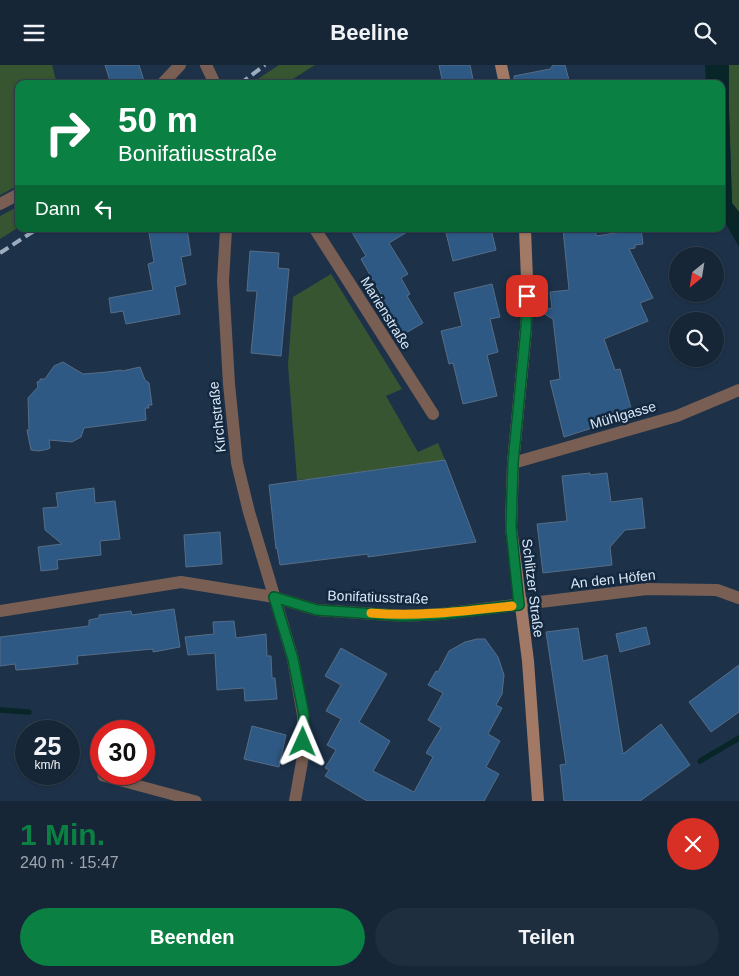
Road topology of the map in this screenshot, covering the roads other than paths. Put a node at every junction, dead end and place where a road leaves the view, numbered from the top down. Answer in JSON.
{"nodes":[{"id":1,"x":180,"y":65,"type":"edge"},
{"id":2,"x":206,"y":65,"type":"edge"},
{"id":3,"x":501,"y":65,"type":"edge"},
{"id":4,"x":166,"y":80,"type":"edge"},
{"id":5,"x":213,"y":80,"type":"edge"},
{"id":6,"x":504,"y":80,"type":"edge"},
{"id":7,"x":15,"y":196,"type":"edge"},
{"id":8,"x":0,"y":204,"type":"edge"},
{"id":9,"x":226,"y":232,"type":"edge"},
{"id":10,"x":317,"y":232,"type":"edge"},
{"id":11,"x":525,"y":232,"type":"edge"},
{"id":12,"x":739,"y":390,"type":"edge"},
{"id":13,"x":433,"y":414,"type":"dead end"},
{"id":14,"x":513,"y":463,"type":"junction"},
{"id":15,"x":274,"y":597,"type":"junction"},
{"id":16,"x":739,"y":599,"type":"edge"},
{"id":17,"x":519,"y":605,"type":"junction"},
{"id":18,"x":0,"y":611,"type":"edge"},
{"id":19,"x":136,"y":785,"type":"edge"},
{"id":20,"x":196,"y":801,"type":"edge"},
{"id":21,"x":295,"y":801,"type":"edge"},
{"id":22,"x":538,"y":801,"type":"edge"}],
"edges":[{"from":1,"to":4,"type":"street"},
{"from":2,"to":5,"type":"street"},
{"from":3,"to":6,"type":"main road"},
{"from":7,"to":8,"type":"street"},
{"from":9,"to":15,"type":"street","name":"Kirchstraße"},
{"from":10,"to":13,"type":"street","name":"Marienstraße"},
{"from":11,"to":14,"type":"main road","name":"Schlitzer Straße"},
{"from":12,"to":14,"type":"street","name":"Mühlgasse"},
{"from":14,"to":17,"type":"main road","name":"Schlitzer Straße"},
{"from":15,"to":17,"type":"street","name":"Bonifatiusstraße"},
{"from":15,"to":18,"type":"street","name":"Bonifatiusstraße"},
{"from":15,"to":21,"type":"street","name":"Kirchstraße"},
{"from":16,"to":17,"type":"street","name":"An den Höfen"},
{"from":17,"to":22,"type":"main road","name":"Schlitzer Straße"},
{"from":19,"to":20,"type":"lane"}]}
